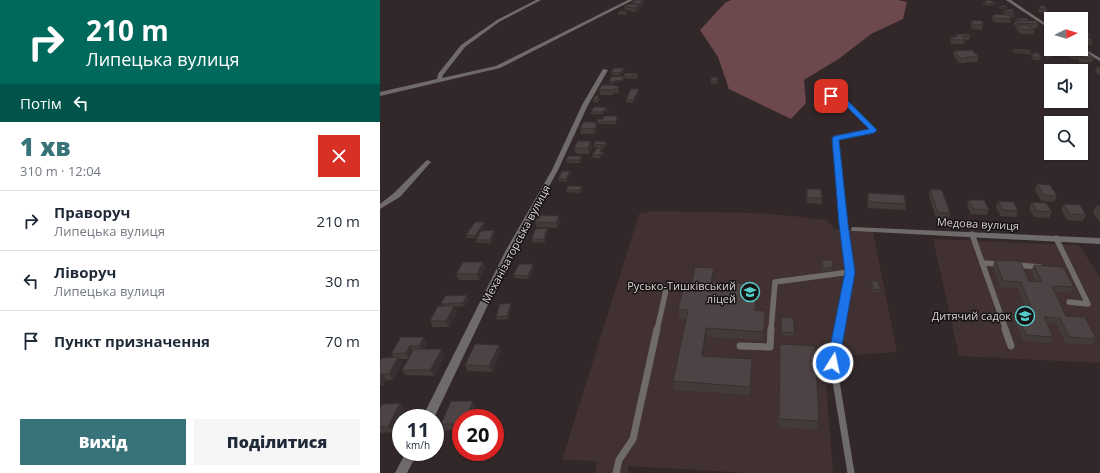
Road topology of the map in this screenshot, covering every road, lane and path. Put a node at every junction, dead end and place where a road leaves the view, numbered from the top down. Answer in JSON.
{"nodes":[{"id":1,"x":538,"y":0,"type":"edge"},
{"id":2,"x":631,"y":0,"type":"edge"},
{"id":3,"x":1008,"y":0,"type":"edge"},
{"id":4,"x":1044,"y":24,"type":"edge"},
{"id":5,"x":1088,"y":52,"type":"edge"},
{"id":6,"x":1100,"y":60,"type":"edge"},
{"id":7,"x":605,"y":70,"type":"dead end"},
{"id":8,"x":439,"y":81,"type":"junction"},
{"id":9,"x":380,"y":94,"type":"edge"},
{"id":10,"x":831,"y":96,"type":"dead end"},
{"id":11,"x":428,"y":162,"type":"dead end"},
{"id":12,"x":380,"y":207,"type":"edge"},
{"id":13,"x":855,"y":229,"type":"dead end"},
{"id":14,"x":972,"y":234,"type":"junction"},
{"id":15,"x":1056,"y":238,"type":"junction"},
{"id":16,"x":1100,"y":241,"type":"edge"},
{"id":17,"x":982,"y":263,"type":"junction"},
{"id":18,"x":1004,"y":264,"type":"edge"},
{"id":19,"x":1012,"y":265,"type":"edge"},
{"id":20,"x":1049,"y":267,"type":"edge"},
{"id":21,"x":1064,"y":268,"type":"edge"},
{"id":22,"x":1071,"y":269,"type":"junction"},
{"id":23,"x":850,"y":272,"type":"junction"},
{"id":24,"x":666,"y":290,"type":"dead end"},
{"id":25,"x":1069,"y":302,"type":"dead end"},
{"id":26,"x":740,"y":346,"type":"dead end"},
{"id":27,"x":1011,"y":346,"type":"dead end"},
{"id":28,"x":432,"y":409,"type":"edge"},
{"id":29,"x":407,"y":461,"type":"edge"},
{"id":30,"x":401,"y":473,"type":"edge"},
{"id":31,"x":616,"y":473,"type":"edge"},
{"id":32,"x":851,"y":473,"type":"edge"}],
"edges":[{"from":1,"to":8,"type":"street"},
{"from":2,"to":8,"type":"street"},
{"from":3,"to":4,"type":"street"},
{"from":5,"to":6,"type":"street"},
{"from":7,"to":28,"type":"street","name":"Механізаторська вулиця"},
{"from":8,"to":9,"type":"street"},
{"from":10,"to":23,"type":"lane"},
{"from":11,"to":12,"type":"street"},
{"from":13,"to":14,"type":"street","name":"Медова вулиця"},
{"from":14,"to":15,"type":"street","name":"Медова вулиця"},
{"from":14,"to":17,"type":"lane"},
{"from":15,"to":16,"type":"street","name":"Медова вулиця"},
{"from":15,"to":22,"type":"lane"},
{"from":17,"to":18,"type":"lane"},
{"from":17,"to":27,"type":"lane"},
{"from":19,"to":20,"type":"lane"},
{"from":21,"to":22,"type":"lane"},
{"from":22,"to":25,"type":"lane"},
{"from":23,"to":26,"type":"lane"},
{"from":23,"to":32,"type":"lane"},
{"from":24,"to":31,"type":"lane"},
{"from":29,"to":30,"type":"street"}]}
